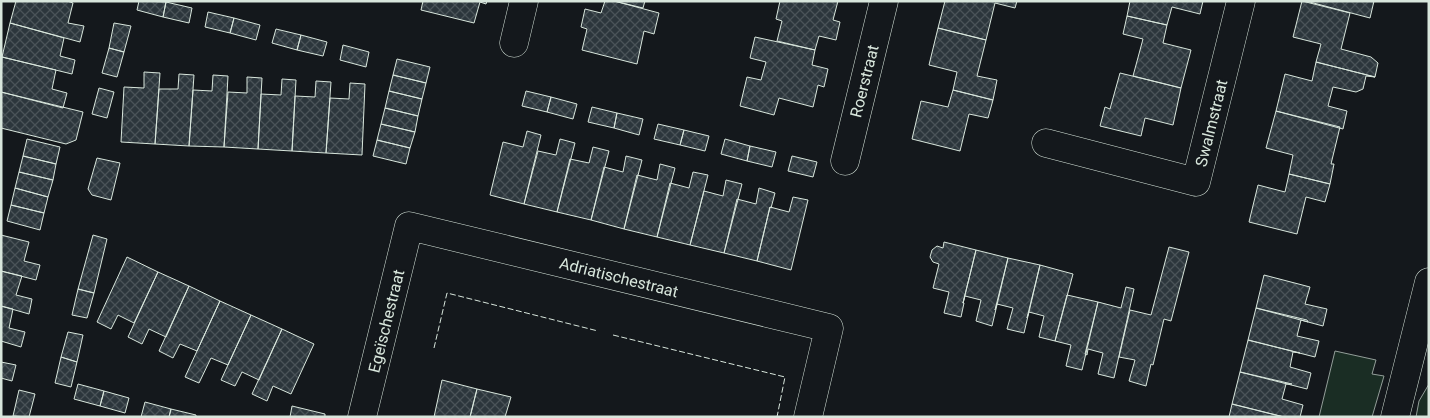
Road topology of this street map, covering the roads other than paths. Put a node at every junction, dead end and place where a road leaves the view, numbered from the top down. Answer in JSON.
{"nodes":[{"id":1,"x":524,"y":1,"type":"edge"},
{"id":2,"x":884,"y":1,"type":"edge"},
{"id":3,"x":1241,"y":1,"type":"edge"},
{"id":4,"x":514,"y":43,"type":"dead end"},
{"id":5,"x":1046,"y":143,"type":"dead end"},
{"id":6,"x":845,"y":161,"type":"dead end"},
{"id":7,"x":409,"y":226,"type":"joint"},
{"id":8,"x":1429,"y":282,"type":"edge"},
{"id":9,"x":1422,"y":337,"type":"edge"},
{"id":10,"x":362,"y":417,"type":"edge"},
{"id":11,"x":808,"y":417,"type":"edge"},
{"id":12,"x":1395,"y":417,"type":"edge"}],
"edges":[{"from":1,"to":4,"type":"street"},
{"from":2,"to":6,"type":"street","name":"Roerstraat"},
{"from":3,"to":5,"type":"street","name":"Swalmstraat"},
{"from":7,"to":10,"type":"street","name":"Egeïschestraat"},
{"from":7,"to":11,"type":"street","name":"Adriatischestraat"},
{"from":8,"to":9,"type":"street"},
{"from":9,"to":12,"type":"street"}]}
